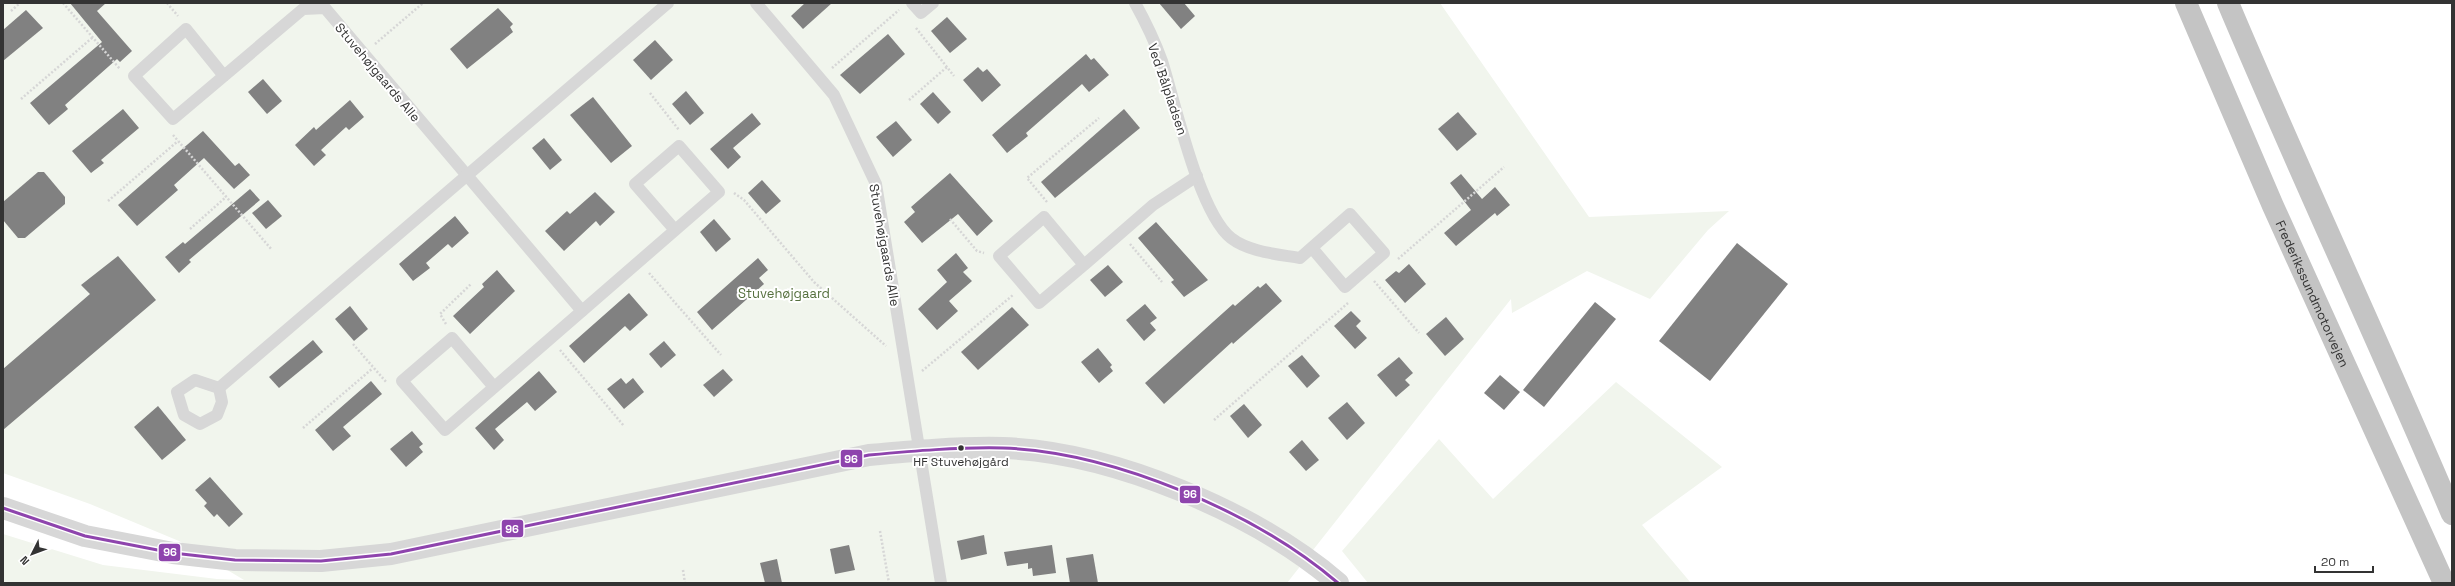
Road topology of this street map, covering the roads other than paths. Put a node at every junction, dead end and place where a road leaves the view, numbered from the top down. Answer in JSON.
{"nodes":[{"id":1,"x":668,"y":3,"type":"edge"},
{"id":2,"x":756,"y":3,"type":"edge"},
{"id":3,"x":933,"y":3,"type":"edge"},
{"id":4,"x":1135,"y":3,"type":"edge"},
{"id":5,"x":2186,"y":3,"type":"edge"},
{"id":6,"x":2228,"y":3,"type":"edge"},
{"id":7,"x":911,"y":8,"type":"edge"},
{"id":8,"x":224,"y":76,"type":"junction"},
{"id":9,"x":467,"y":176,"type":"junction"},
{"id":10,"x":1197,"y":176,"type":"junction"},
{"id":11,"x":675,"y":230,"type":"junction"},
{"id":12,"x":1312,"y":248,"type":"junction"},
{"id":13,"x":1084,"y":265,"type":"junction"},
{"id":14,"x":582,"y":311,"type":"junction"},
{"id":15,"x":494,"y":387,"type":"junction"},
{"id":16,"x":219,"y":388,"type":"dead end"},
{"id":17,"x":2410,"y":415,"type":"junction"},
{"id":18,"x":2369,"y":422,"type":"junction"},
{"id":19,"x":918,"y":451,"type":"junction"},
{"id":20,"x":2452,"y":500,"type":"edge"},
{"id":21,"x":3,"y":508,"type":"edge"},
{"id":22,"x":2452,"y":514,"type":"edge"},
{"id":23,"x":940,"y":583,"type":"edge"},
{"id":24,"x":1338,"y":583,"type":"edge"},
{"id":25,"x":2431,"y":583,"type":"edge"},
{"id":26,"x":2444,"y":583,"type":"edge"}],
"edges":[{"from":1,"to":9,"type":"lane"},
{"from":2,"to":19,"type":"lane","name":"Stuvehøjgaards Alle"},
{"from":3,"to":7,"type":"lane"},
{"from":4,"to":10,"type":"lane","name":"Ved Bålpladsen"},
{"from":5,"to":18,"type":"highway","name":"Frederikssundmotorvejen"},
{"from":6,"to":17,"type":"highway"},
{"from":8,"to":8,"type":"lane","name":"Stuvehøjgaards Alle"},
{"from":8,"to":9,"type":"lane","name":"Stuvehøjgaards Alle"},
{"from":9,"to":14,"type":"lane","name":"Stuvehøjgaards Alle"},
{"from":9,"to":16,"type":"lane"},
{"from":10,"to":12,"type":"lane","name":"Ved Bålpladsen"},
{"from":10,"to":13,"type":"lane"},
{"from":11,"to":11,"type":"lane"},
{"from":11,"to":14,"type":"lane"},
{"from":12,"to":12,"type":"lane","name":"Ved Bålpladsen"},
{"from":13,"to":13,"type":"lane"},
{"from":14,"to":15,"type":"lane"},
{"from":15,"to":15,"type":"lane"},
{"from":17,"to":20,"type":"highway"},
{"from":17,"to":22,"type":"highway"},
{"from":18,"to":25,"type":"highway"},
{"from":18,"to":26,"type":"highway","name":"Frederikssundmotorvejen"},
{"from":19,"to":21,"type":"street"},
{"from":19,"to":23,"type":"lane","name":"Stuvehøjgaards Alle"},
{"from":19,"to":24,"type":"street"}]}
